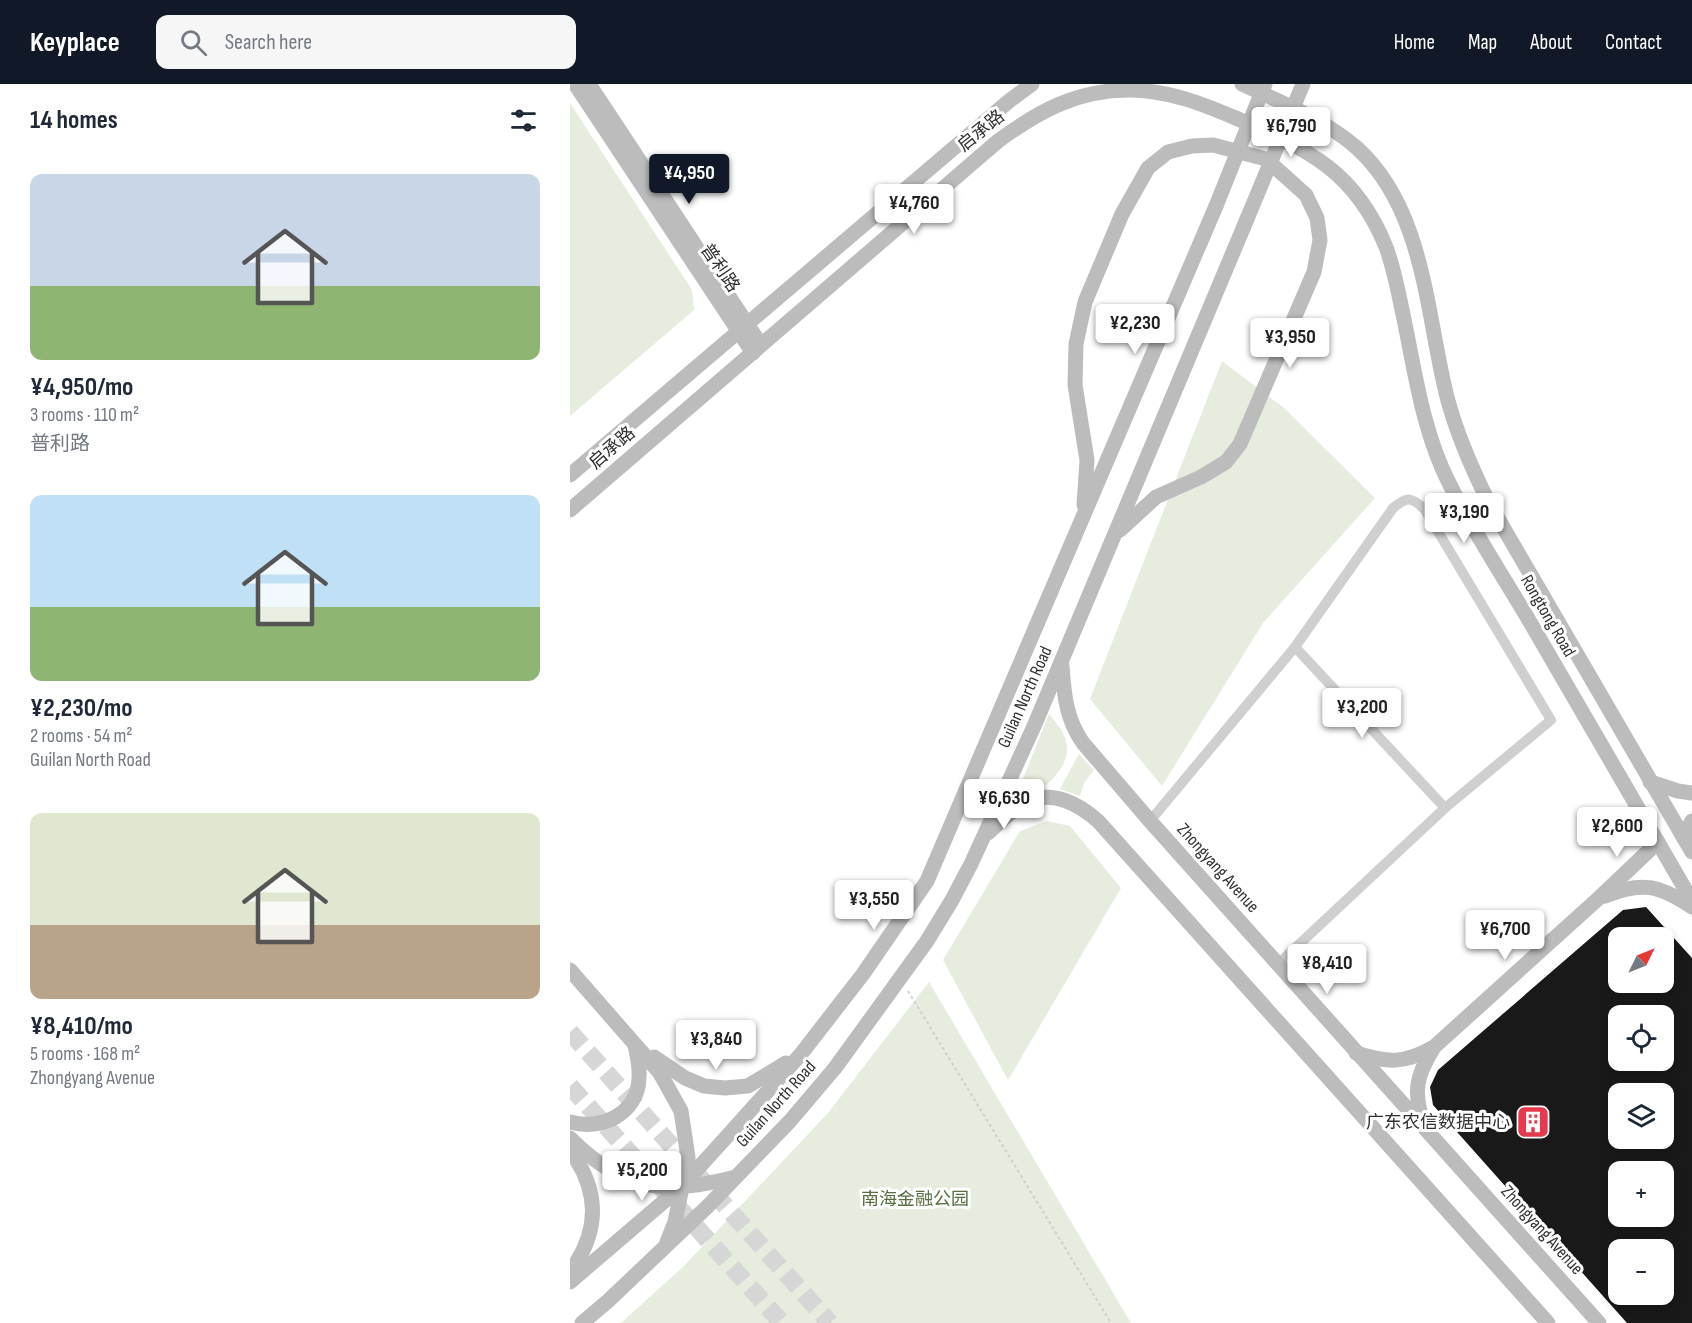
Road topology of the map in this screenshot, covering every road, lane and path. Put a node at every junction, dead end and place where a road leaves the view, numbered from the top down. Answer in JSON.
{"nodes":[{"id":1,"x":575,"y":84,"type":"edge"},
{"id":2,"x":589,"y":84,"type":"edge"},
{"id":3,"x":1032,"y":84,"type":"edge"},
{"id":4,"x":1242,"y":84,"type":"edge"},
{"id":5,"x":1265,"y":84,"type":"edge"},
{"id":6,"x":1304,"y":84,"type":"edge"},
{"id":7,"x":1308,"y":152,"type":"joint"},
{"id":8,"x":743,"y":327,"type":"junction"},
{"id":9,"x":757,"y":349,"type":"junction"},
{"id":10,"x":570,"y":475,"type":"edge"},
{"id":11,"x":570,"y":510,"type":"edge"},
{"id":12,"x":1084,"y":517,"type":"junction"},
{"id":13,"x":1114,"y":536,"type":"junction"},
{"id":14,"x":1295,"y":647,"type":"junction"},
{"id":15,"x":1062,"y":662,"type":"junction"},
{"id":16,"x":1650,"y":782,"type":"junction"},
{"id":17,"x":1692,"y":793,"type":"edge"},
{"id":18,"x":1445,"y":808,"type":"junction"},
{"id":19,"x":1150,"y":821,"type":"junction"},
{"id":20,"x":1692,"y":821,"type":"edge"},
{"id":21,"x":983,"y":837,"type":"junction"},
{"id":22,"x":1683,"y":837,"type":"junction"},
{"id":23,"x":1658,"y":842,"type":"junction"},
{"id":24,"x":1692,"y":852,"type":"edge"},
{"id":25,"x":1599,"y":898,"type":"junction"},
{"id":26,"x":1692,"y":901,"type":"edge"},
{"id":27,"x":1692,"y":907,"type":"edge"},
{"id":28,"x":1278,"y":964,"type":"junction"},
{"id":29,"x":570,"y":970,"type":"edge"},
{"id":30,"x":901,"y":978,"type":"junction"},
{"id":31,"x":634,"y":1043,"type":"junction"},
{"id":32,"x":1434,"y":1047,"type":"junction"},
{"id":33,"x":1356,"y":1053,"type":"junction"},
{"id":34,"x":801,"y":1054,"type":"junction"},
{"id":35,"x":570,"y":1122,"type":"edge"},
{"id":36,"x":1425,"y":1129,"type":"junction"},
{"id":37,"x":570,"y":1138,"type":"edge"},
{"id":38,"x":570,"y":1150,"type":"edge"},
{"id":39,"x":736,"y":1177,"type":"junction"},
{"id":40,"x":682,"y":1186,"type":"junction"},
{"id":41,"x":664,"y":1247,"type":"junction"},
{"id":42,"x":570,"y":1272,"type":"edge"},
{"id":43,"x":570,"y":1282,"type":"edge"},
{"id":44,"x":582,"y":1323,"type":"edge"},
{"id":45,"x":1111,"y":1323,"type":"edge"},
{"id":46,"x":1548,"y":1323,"type":"edge"},
{"id":47,"x":1599,"y":1323,"type":"edge"}],
"edges":[{"from":1,"to":8,"type":"main road","name":"普利路"},
{"from":2,"to":8,"type":"main road","name":"普利路"},
{"from":3,"to":8,"type":"main road","name":"启承路"},
{"from":4,"to":16,"type":"main road","name":"Rongtong Road"},
{"from":5,"to":12,"type":"main road","name":"Guilan North Road","bridge":true},
{"from":6,"to":13,"type":"main road","name":"Guilan North Road","bridge":true},
{"from":7,"to":9,"type":"main road","name":"启承路"},
{"from":7,"to":23,"type":"main road","name":"Rongtong Road"},
{"from":8,"to":9,"type":"main road","name":"普利路"},
{"from":8,"to":10,"type":"main road","name":"启承路"},
{"from":9,"to":11,"type":"main road","name":"启承路"},
{"from":12,"to":13,"type":"main road"},
{"from":12,"to":34,"type":"main road","name":"Guilan North Road"},
{"from":13,"to":15,"type":"main road","name":"Guilan North Road"},
{"from":14,"to":18,"type":"street"},
{"from":14,"to":18,"type":"street"},
{"from":14,"to":19,"type":"street"},
{"from":15,"to":19,"type":"main road","name":"Zhongyang Avenue"},
{"from":15,"to":21,"type":"main road","name":"Guilan North Road"},
{"from":16,"to":17,"type":"main road"},
{"from":16,"to":22,"type":"main road","name":"Rongtong Road"},
{"from":18,"to":28,"type":"street"},
{"from":19,"to":28,"type":"main road","name":"Zhongyang Avenue"},
{"from":20,"to":22,"type":"main road"},
{"from":21,"to":30,"type":"main road","name":"Guilan North Road"},
{"from":21,"to":46,"type":"main road"},
{"from":22,"to":24,"type":"main road","name":"Rongtong Road"},
{"from":23,"to":25,"type":"main road"},
{"from":23,"to":26,"type":"main road","name":"Rongtong Road"},
{"from":25,"to":27,"type":"main road"},
{"from":25,"to":32,"type":"main road"},
{"from":28,"to":33,"type":"main road","name":"Zhongyang Avenue"},
{"from":29,"to":31,"type":"main road"},
{"from":30,"to":39,"type":"main road","name":"Guilan North Road"},
{"from":30,"to":45,"type":"path"},
{"from":31,"to":34,"type":"main road"},
{"from":31,"to":35,"type":"main road"},
{"from":31,"to":40,"type":"main road"},
{"from":32,"to":33,"type":"main road"},
{"from":32,"to":36,"type":"main road"},
{"from":33,"to":36,"type":"main road","name":"Zhongyang Avenue"},
{"from":34,"to":40,"type":"main road","name":"Guilan North Road"},
{"from":36,"to":47,"type":"main road","name":"Zhongyang Avenue"},
{"from":37,"to":40,"type":"main road"},
{"from":38,"to":42,"type":"main road"},
{"from":39,"to":40,"type":"main road"},
{"from":39,"to":41,"type":"main road","name":"Guilan North Road"},
{"from":40,"to":41,"type":"main road"},
{"from":40,"to":43,"type":"main road","name":"Guilan North Road"},
{"from":41,"to":44,"type":"main road","name":"Guilan North Road"}]}
